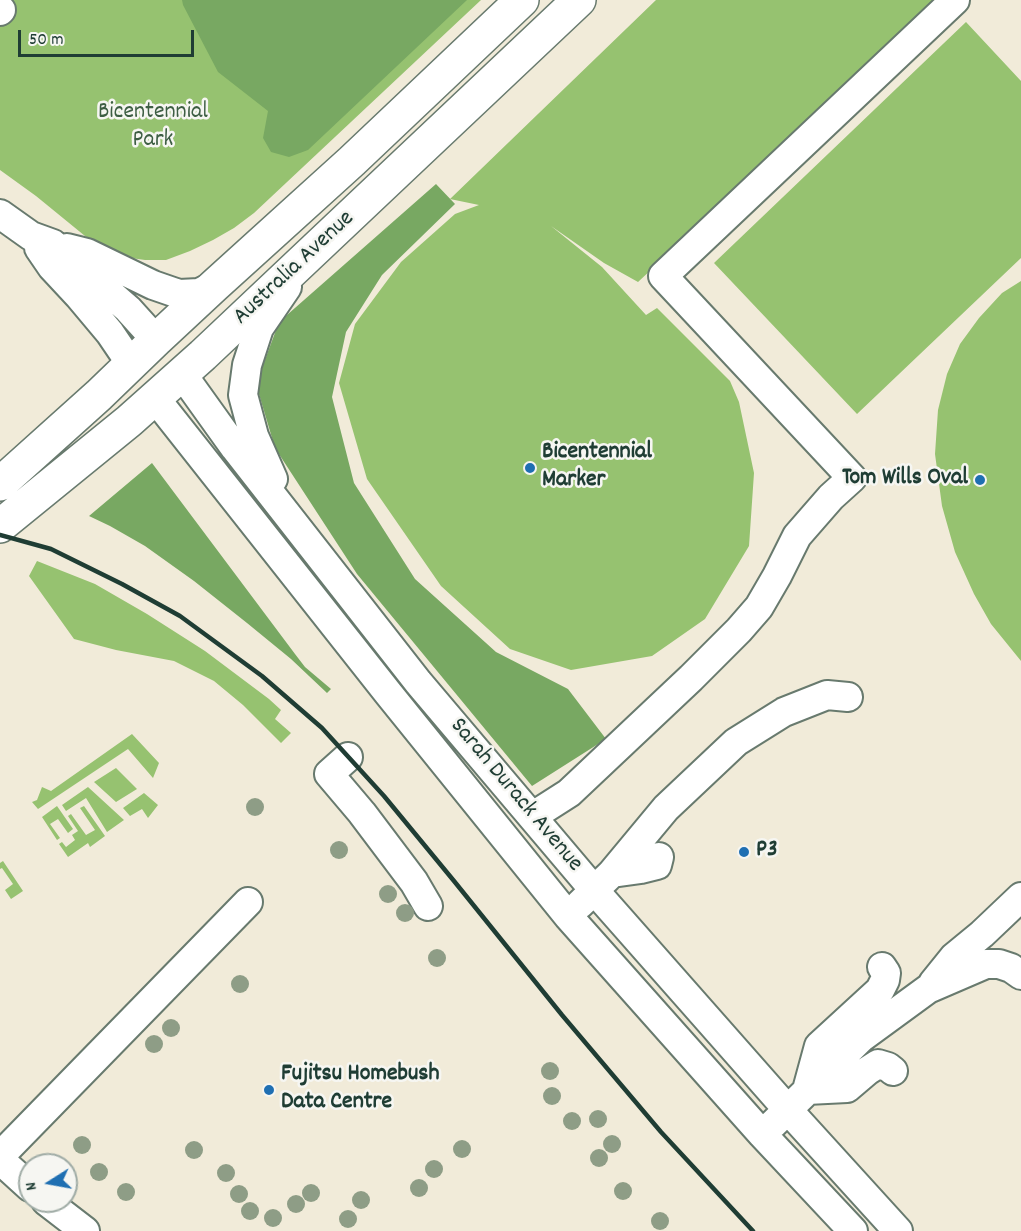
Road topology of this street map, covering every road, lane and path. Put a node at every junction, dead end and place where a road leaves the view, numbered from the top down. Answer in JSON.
{"nodes":[{"id":1,"x":522,"y":0,"type":"edge"},
{"id":2,"x":579,"y":0,"type":"edge"},
{"id":3,"x":955,"y":0,"type":"edge"},
{"id":4,"x":0,"y":214,"type":"edge"},
{"id":5,"x":42,"y":240,"type":"junction"},
{"id":6,"x":306,"y":259,"type":"junction"},
{"id":7,"x":214,"y":286,"type":"junction"},
{"id":8,"x":156,"y":340,"type":"junction"},
{"id":9,"x":131,"y":364,"type":"junction"},
{"id":10,"x":182,"y":374,"type":"junction"},
{"id":11,"x":155,"y":398,"type":"junction"},
{"id":12,"x":0,"y":484,"type":"edge"},
{"id":13,"x":291,"y":519,"type":"junction"},
{"id":14,"x":0,"y":526,"type":"edge"},
{"id":15,"x":848,"y":697,"type":"dead end"},
{"id":16,"x":348,"y":757,"type":"dead end"},
{"id":17,"x":533,"y":816,"type":"junction"},
{"id":18,"x":659,"y":857,"type":"dead end"},
{"id":19,"x":603,"y":881,"type":"junction"},
{"id":20,"x":1021,"y":897,"type":"edge"},
{"id":21,"x":248,"y":902,"type":"dead end"},
{"id":22,"x":428,"y":906,"type":"dead end"},
{"id":23,"x":568,"y":916,"type":"junction"},
{"id":24,"x":882,"y":967,"type":"dead end"},
{"id":25,"x":1021,"y":975,"type":"edge"},
{"id":26,"x":928,"y":989,"type":"junction"},
{"id":27,"x":893,"y":1071,"type":"dead end"},
{"id":28,"x":807,"y":1090,"type":"junction"},
{"id":29,"x":788,"y":1110,"type":"junction"},
{"id":30,"x":762,"y":1134,"type":"junction"},
{"id":31,"x":0,"y":1158,"type":"edge"},
{"id":32,"x":18,"y":1175,"type":"edge"},
{"id":33,"x":62,"y":1213,"type":"edge"},
{"id":34,"x":85,"y":1231,"type":"edge"},
{"id":35,"x":853,"y":1231,"type":"edge"},
{"id":36,"x":898,"y":1231,"type":"edge"}],
"edges":[{"from":1,"to":7,"type":"main road","name":"Australia Avenue"},
{"from":2,"to":6,"type":"main road","name":"Australia Avenue"},
{"from":3,"to":17,"type":"street"},
{"from":4,"to":5,"type":"street"},
{"from":5,"to":7,"type":"street"},
{"from":5,"to":8,"type":"street"},
{"from":5,"to":9,"type":"street"},
{"from":6,"to":10,"type":"main road","name":"Australia Avenue"},
{"from":6,"to":13,"type":"street"},
{"from":7,"to":8,"type":"main road","name":"Australia Avenue"},
{"from":8,"to":9,"type":"main road","name":"Australia Avenue"},
{"from":8,"to":10,"type":"main road","name":"Sarah Durack Avenue"},
{"from":9,"to":11,"type":"main road","name":"Sarah Durack Avenue"},
{"from":9,"to":12,"type":"main road","name":"Australia Avenue"},
{"from":10,"to":11,"type":"main road","name":"Australia Avenue"},
{"from":10,"to":13,"type":"street","name":"Sarah Durack Avenue"},
{"from":11,"to":14,"type":"main road","name":"Australia Avenue"},
{"from":11,"to":23,"type":"street","name":"Sarah Durack Avenue"},
{"from":13,"to":17,"type":"street","name":"Sarah Durack Avenue"},
{"from":15,"to":19,"type":"street"},
{"from":16,"to":22,"type":"street"},
{"from":17,"to":19,"type":"street","name":"Sarah Durack Avenue"},
{"from":18,"to":19,"type":"street"},
{"from":19,"to":23,"type":"street"},
{"from":19,"to":29,"type":"street","name":"Sarah Durack Avenue"},
{"from":20,"to":26,"type":"street"},
{"from":21,"to":31,"type":"street"},
{"from":23,"to":30,"type":"street","name":"Sarah Durack Avenue"},
{"from":24,"to":28,"type":"street"},
{"from":25,"to":26,"type":"street"},
{"from":26,"to":28,"type":"street"},
{"from":27,"to":28,"type":"street"},
{"from":28,"to":29,"type":"street"},
{"from":29,"to":30,"type":"street"},
{"from":29,"to":36,"type":"street","name":"Sarah Durack Avenue"},
{"from":30,"to":35,"type":"street","name":"Sarah Durack Avenue"},
{"from":31,"to":32,"type":"street"},
{"from":33,"to":34,"type":"street"}]}
